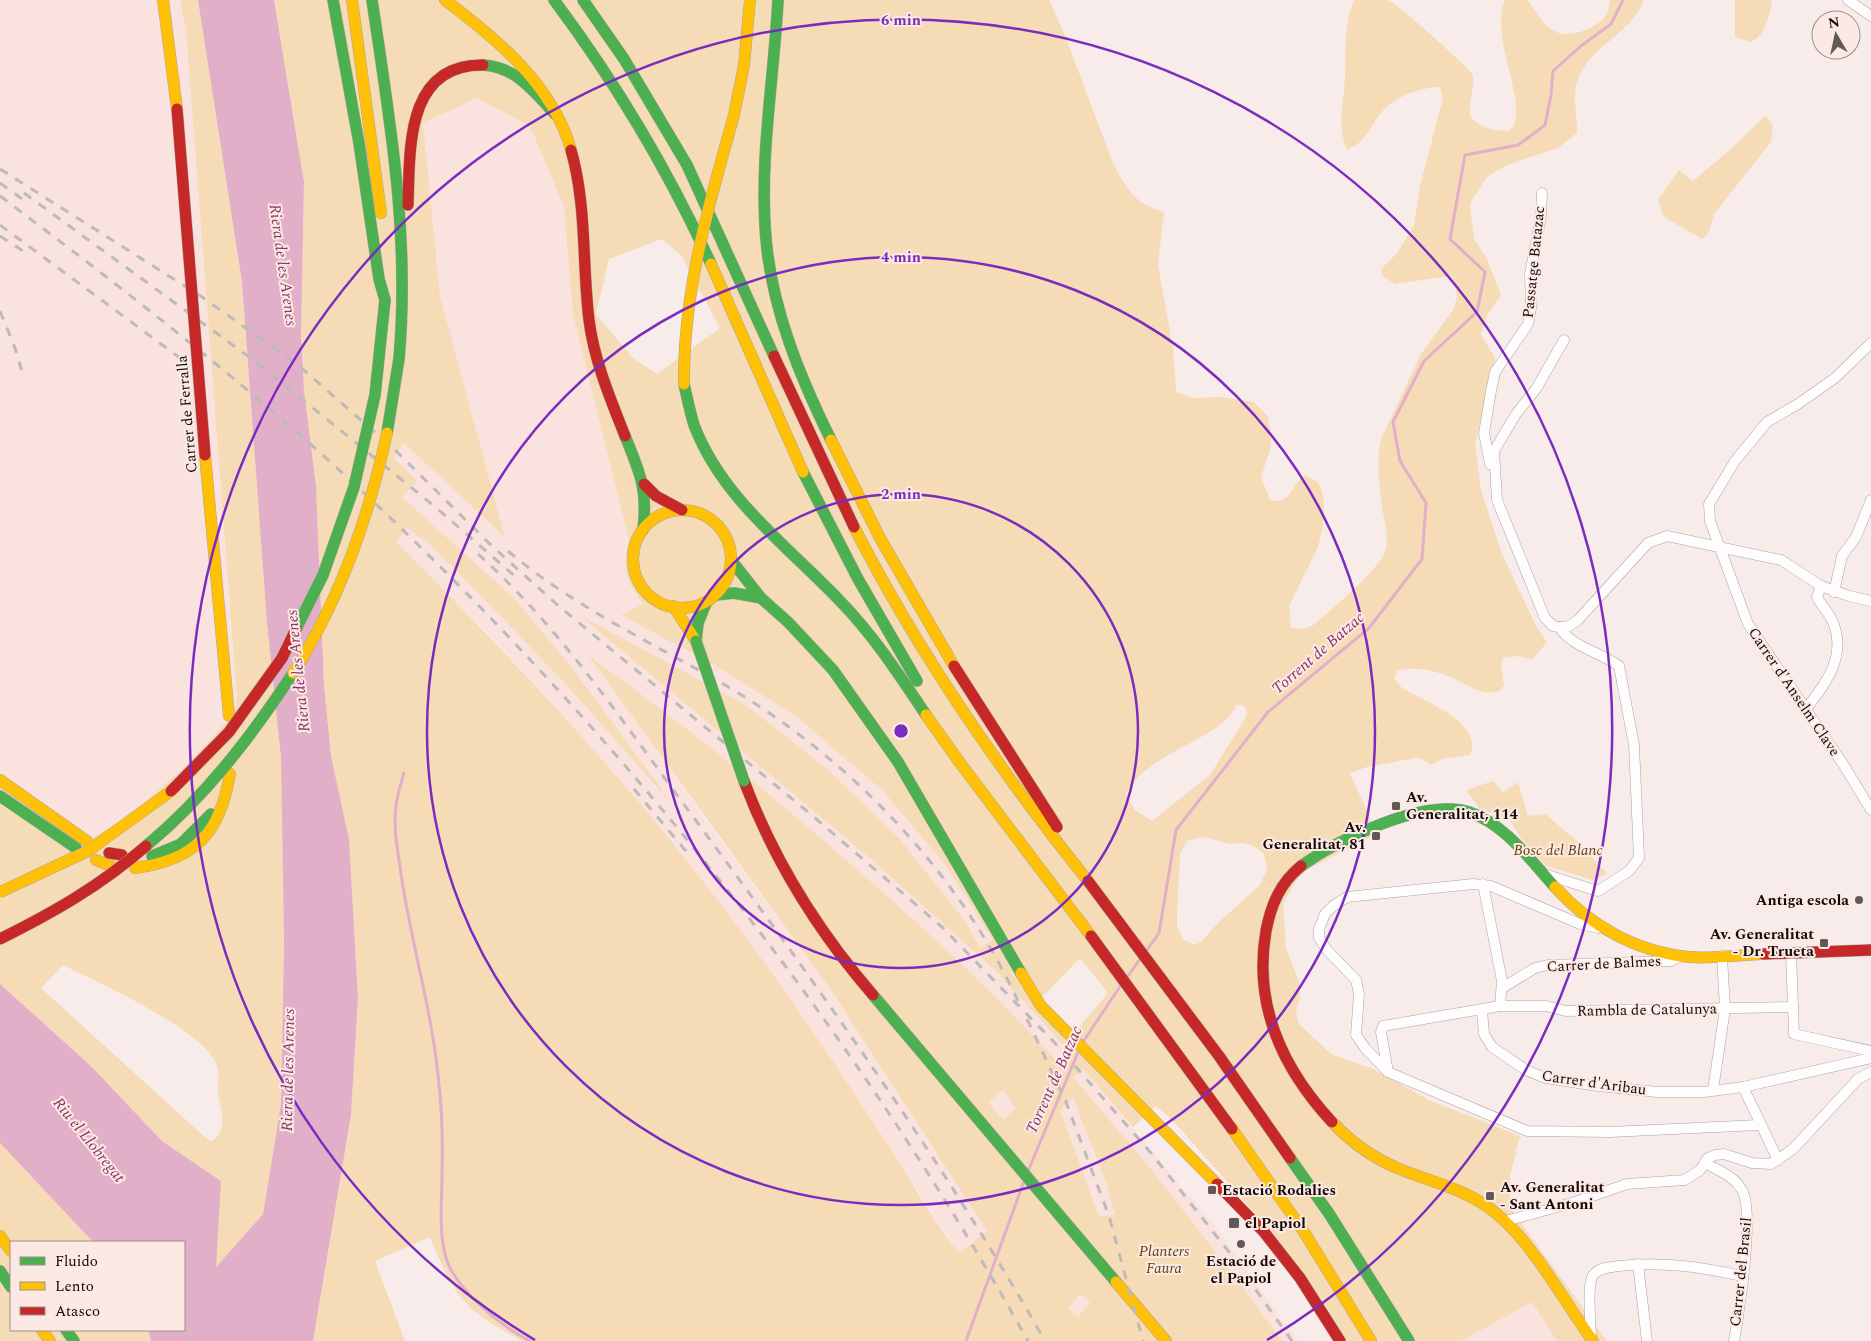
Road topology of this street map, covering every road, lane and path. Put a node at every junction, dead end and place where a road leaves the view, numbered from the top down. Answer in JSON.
{"nodes":[{"id":1,"x":163,"y":0,"type":"edge"},
{"id":2,"x":333,"y":0,"type":"edge"},
{"id":3,"x":352,"y":0,"type":"edge"},
{"id":4,"x":372,"y":0,"type":"edge"},
{"id":5,"x":445,"y":0,"type":"edge"},
{"id":6,"x":554,"y":0,"type":"edge"},
{"id":7,"x":583,"y":0,"type":"edge"},
{"id":8,"x":750,"y":0,"type":"edge"},
{"id":9,"x":778,"y":0,"type":"edge"},
{"id":10,"x":1848,"y":0,"type":"edge"},
{"id":11,"x":1871,"y":16,"type":"edge"},
{"id":12,"x":556,"y":115,"type":"junction"},
{"id":13,"x":1542,"y":193,"type":"dead end"},
{"id":14,"x":404,"y":248,"type":"junction"},
{"id":15,"x":380,"y":255,"type":"junction"},
{"id":16,"x":1564,"y":340,"type":"dead end"},
{"id":17,"x":1871,"y":343,"type":"edge"},
{"id":18,"x":644,"y":484,"type":"junction"},
{"id":19,"x":1497,"y":500,"type":"junction"},
{"id":20,"x":1871,"y":500,"type":"edge"},
{"id":21,"x":684,"y":510,"type":"junction"},
{"id":22,"x":643,"y":530,"type":"junction"},
{"id":23,"x":1719,"y":546,"type":"junction"},
{"id":24,"x":731,"y":560,"type":"junction"},
{"id":25,"x":1821,"y":586,"type":"junction"},
{"id":26,"x":1834,"y":592,"type":"junction"},
{"id":27,"x":711,"y":598,"type":"junction"},
{"id":28,"x":760,"y":598,"type":"junction"},
{"id":29,"x":1871,"y":601,"type":"edge"},
{"id":30,"x":673,"y":606,"type":"junction"},
{"id":31,"x":1559,"y":627,"type":"junction"},
{"id":32,"x":696,"y":641,"type":"junction"},
{"id":33,"x":1805,"y":710,"type":"junction"},
{"id":34,"x":229,"y":716,"type":"dead end"},
{"id":35,"x":230,"y":774,"type":"dead end"},
{"id":36,"x":0,"y":780,"type":"edge"},
{"id":37,"x":227,"y":791,"type":"junction"},
{"id":38,"x":0,"y":796,"type":"edge"},
{"id":39,"x":993,"y":805,"type":"junction"},
{"id":40,"x":1871,"y":810,"type":"edge"},
{"id":41,"x":88,"y":842,"type":"dead end"},
{"id":42,"x":76,"y":848,"type":"dead end"},
{"id":43,"x":109,"y":853,"type":"dead end"},
{"id":44,"x":122,"y":855,"type":"dead end"},
{"id":45,"x":152,"y":856,"type":"dead end"},
{"id":46,"x":96,"y":860,"type":"dead end"},
{"id":47,"x":1076,"y":862,"type":"junction"},
{"id":48,"x":111,"y":866,"type":"dead end"},
{"id":49,"x":135,"y":868,"type":"dead end"},
{"id":50,"x":1541,"y":873,"type":"junction"},
{"id":51,"x":1482,"y":884,"type":"junction"},
{"id":52,"x":0,"y":892,"type":"edge"},
{"id":53,"x":1604,"y":929,"type":"junction"},
{"id":54,"x":0,"y":939,"type":"edge"},
{"id":55,"x":1871,"y":950,"type":"edge"},
{"id":56,"x":1791,"y":953,"type":"junction"},
{"id":57,"x":1681,"y":956,"type":"junction"},
{"id":58,"x":1722,"y":956,"type":"junction"},
{"id":59,"x":1502,"y":988,"type":"junction"},
{"id":60,"x":1500,"y":1006,"type":"junction"},
{"id":61,"x":1793,"y":1007,"type":"junction"},
{"id":62,"x":1724,"y":1009,"type":"junction"},
{"id":63,"x":1482,"y":1010,"type":"junction"},
{"id":64,"x":1871,"y":1052,"type":"edge"},
{"id":65,"x":1871,"y":1058,"type":"edge"},
{"id":66,"x":1388,"y":1072,"type":"junction"},
{"id":67,"x":1871,"y":1072,"type":"edge"},
{"id":68,"x":1743,"y":1087,"type":"junction"},
{"id":69,"x":1713,"y":1090,"type":"junction"},
{"id":70,"x":1759,"y":1125,"type":"junction"},
{"id":71,"x":1778,"y":1160,"type":"junction"},
{"id":72,"x":1705,"y":1164,"type":"junction"},
{"id":73,"x":1506,"y":1221,"type":"junction"},
{"id":74,"x":0,"y":1236,"type":"edge"},
{"id":75,"x":10,"y":1251,"type":"edge"},
{"id":76,"x":1638,"y":1264,"type":"junction"},
{"id":77,"x":0,"y":1271,"type":"edge"},
{"id":78,"x":1742,"y":1276,"type":"junction"},
{"id":79,"x":10,"y":1285,"type":"edge"},
{"id":80,"x":1592,"y":1340,"type":"edge"},
{"id":81,"x":1166,"y":1341,"type":"edge"},
{"id":82,"x":1340,"y":1341,"type":"edge"},
{"id":83,"x":1371,"y":1341,"type":"edge"},
{"id":84,"x":1408,"y":1341,"type":"edge"},
{"id":85,"x":1647,"y":1341,"type":"edge"},
{"id":86,"x":1734,"y":1341,"type":"edge"}],
"edges":[{"from":1,"to":34,"type":"main road","name":"Carrer de Ferralla","bridge":true},
{"from":2,"to":15,"type":"main road"},
{"from":3,"to":15,"type":"main road"},
{"from":4,"to":14,"type":"main road"},
{"from":5,"to":12,"type":"main road"},
{"from":6,"to":39,"type":"main road"},
{"from":7,"to":47,"type":"main road"},
{"from":8,"to":39,"type":"main road","bridge":true},
{"from":9,"to":47,"type":"main road"},
{"from":10,"to":11,"type":"street"},
{"from":12,"to":14,"type":"main road"},
{"from":12,"to":18,"type":"main road"},
{"from":13,"to":19,"type":"street","name":"Passatge Batazac"},
{"from":14,"to":54,"type":"main road","bridge":true},
{"from":15,"to":52,"type":"main road","bridge":true},
{"from":16,"to":19,"type":"street","name":"Passatge Batazac"},
{"from":17,"to":23,"type":"street","name":"Carrer d'Anselm Clave"},
{"from":18,"to":21,"type":"main road"},
{"from":18,"to":22,"type":"main road"},
{"from":19,"to":31,"type":"street","name":"Passatge Batazac"},
{"from":20,"to":26,"type":"street"},
{"from":21,"to":22,"type":"main road"},
{"from":21,"to":24,"type":"main road"},
{"from":22,"to":30,"type":"main road"},
{"from":23,"to":25,"type":"street"},
{"from":23,"to":31,"type":"street"},
{"from":23,"to":33,"type":"street","name":"Carrer d'Anselm Clave"},
{"from":24,"to":27,"type":"main road"},
{"from":24,"to":28,"type":"main road"},
{"from":25,"to":26,"type":"street"},
{"from":25,"to":33,"type":"street"},
{"from":26,"to":29,"type":"street"},
{"from":27,"to":28,"type":"main road"},
{"from":27,"to":30,"type":"main road"},
{"from":27,"to":32,"type":"main road"},
{"from":28,"to":82,"type":"main road"},
{"from":30,"to":32,"type":"main road"},
{"from":31,"to":50,"type":"street","name":"Passatge Batazac"},
{"from":32,"to":81,"type":"main road","bridge":true},
{"from":33,"to":40,"type":"street","name":"Carrer d'Anselm Clave"},
{"from":35,"to":37,"type":"main road"},
{"from":36,"to":41,"type":"main road"},
{"from":37,"to":45,"type":"main road"},
{"from":37,"to":49,"type":"main road"},
{"from":38,"to":42,"type":"main road"},
{"from":39,"to":83,"type":"main road"},
{"from":43,"to":44,"type":"main road"},
{"from":46,"to":48,"type":"main road"},
{"from":47,"to":84,"type":"main road"},
{"from":50,"to":53,"type":"main road"},
{"from":50,"to":73,"type":"main road"},
{"from":51,"to":53,"type":"street"},
{"from":51,"to":59,"type":"street"},
{"from":51,"to":66,"type":"street"},
{"from":53,"to":57,"type":"main road"},
{"from":55,"to":56,"type":"main road"},
{"from":56,"to":58,"type":"main road"},
{"from":56,"to":61,"type":"street"},
{"from":57,"to":58,"type":"main road"},
{"from":57,"to":59,"type":"street","name":"Carrer de Balmes"},
{"from":58,"to":62,"type":"street"},
{"from":59,"to":60,"type":"street"},
{"from":60,"to":62,"type":"street","name":"Rambla de Catalunya"},
{"from":60,"to":63,"type":"street"},
{"from":61,"to":62,"type":"street","name":"Rambla de Catalunya"},
{"from":61,"to":64,"type":"street"},
{"from":62,"to":69,"type":"street"},
{"from":63,"to":66,"type":"street"},
{"from":63,"to":69,"type":"street","name":"Carrer d'Aribau"},
{"from":65,"to":68,"type":"street","name":"Carrer d'Aribau"},
{"from":66,"to":70,"type":"street"},
{"from":67,"to":71,"type":"street"},
{"from":68,"to":69,"type":"street","name":"Carrer d'Aribau"},
{"from":68,"to":70,"type":"street"},
{"from":70,"to":71,"type":"street"},
{"from":71,"to":72,"type":"street"},
{"from":72,"to":73,"type":"street"},
{"from":72,"to":78,"type":"street","name":"Carrer del Brasil"},
{"from":73,"to":80,"type":"main road"},
{"from":74,"to":75,"type":"main road"},
{"from":76,"to":78,"type":"street"},
{"from":76,"to":80,"type":"street"},
{"from":76,"to":85,"type":"street"},
{"from":77,"to":79,"type":"main road"},
{"from":78,"to":86,"type":"street","name":"Carrer del Brasil"}]}
